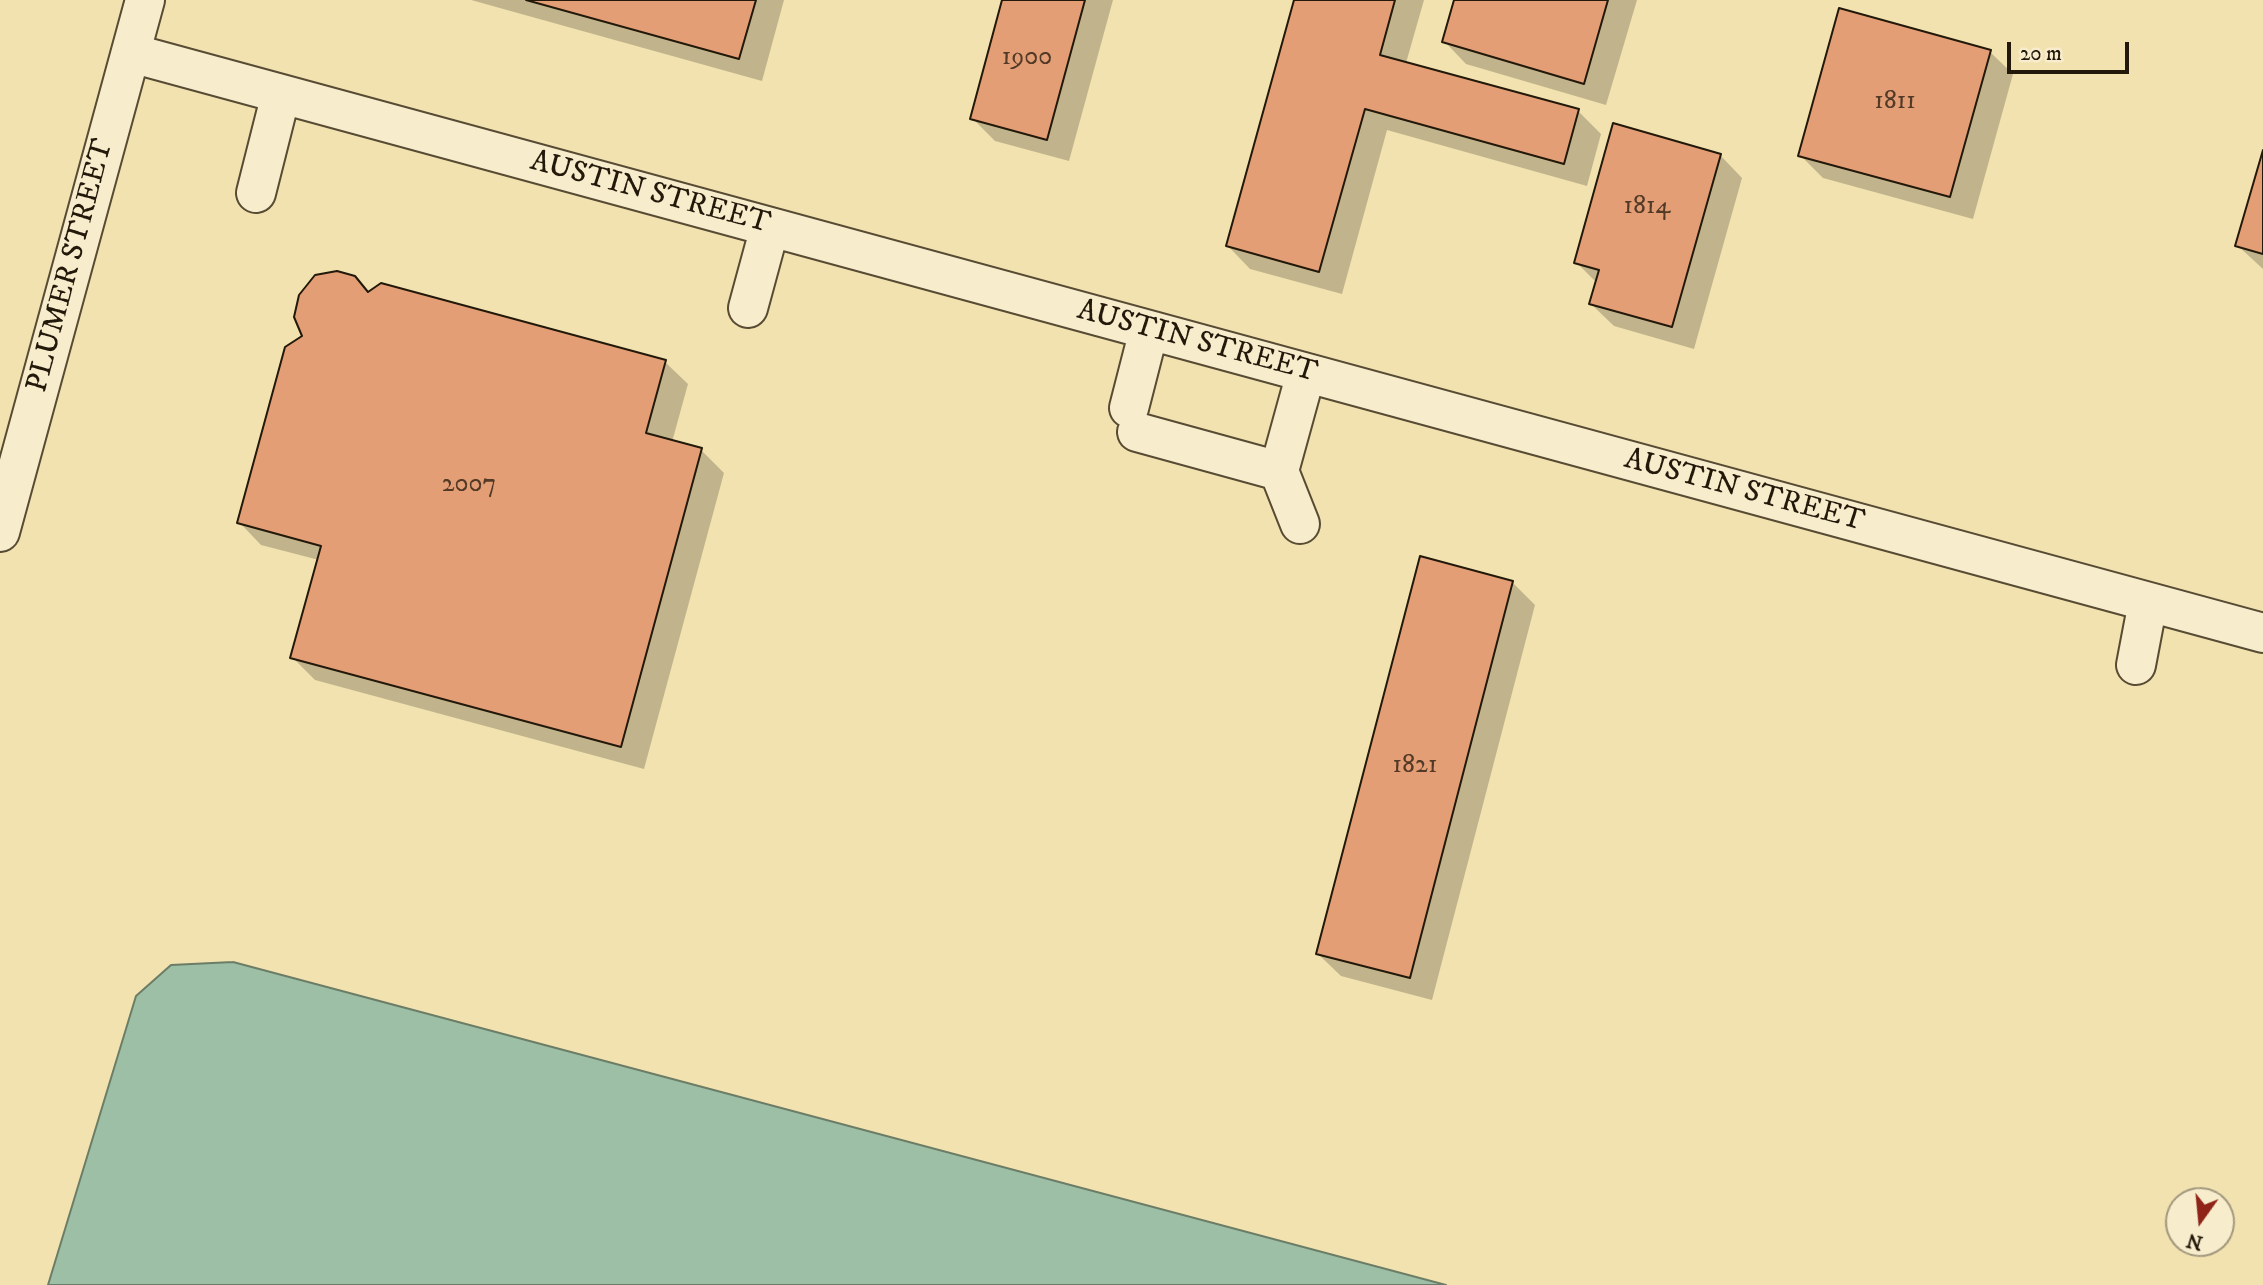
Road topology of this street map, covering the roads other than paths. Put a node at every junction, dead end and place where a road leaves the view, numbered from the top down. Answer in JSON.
{"nodes":[{"id":1,"x":145,"y":0,"type":"edge"},
{"id":2,"x":131,"y":53,"type":"junction"},
{"id":3,"x":281,"y":94,"type":"junction"},
{"id":4,"x":256,"y":193,"type":"dead end"},
{"id":5,"x":770,"y":227,"type":"junction"},
{"id":6,"x":748,"y":308,"type":"dead end"},
{"id":7,"x":1149,"y":330,"type":"junction"},
{"id":8,"x":1306,"y":373,"type":"junction"},
{"id":9,"x":1279,"y":471,"type":"junction"},
{"id":10,"x":1300,"y":524,"type":"dead end"},
{"id":11,"x":0,"y":532,"type":"edge"},
{"id":12,"x":2148,"y":602,"type":"junction"},
{"id":13,"x":2263,"y":633,"type":"edge"},
{"id":14,"x":2136,"y":665,"type":"dead end"}],
"edges":[{"from":1,"to":2,"type":"street","name":"PLUMER STREET"},
{"from":2,"to":3,"type":"street","name":"AUSTIN STREET"},
{"from":2,"to":11,"type":"street","name":"PLUMER STREET"},
{"from":3,"to":4,"type":"street"},
{"from":3,"to":5,"type":"street","name":"AUSTIN STREET"},
{"from":5,"to":6,"type":"street"},
{"from":5,"to":7,"type":"street","name":"AUSTIN STREET"},
{"from":7,"to":8,"type":"street","name":"AUSTIN STREET"},
{"from":7,"to":9,"type":"street"},
{"from":8,"to":9,"type":"street"},
{"from":8,"to":12,"type":"street","name":"AUSTIN STREET"},
{"from":9,"to":10,"type":"street"},
{"from":12,"to":13,"type":"street","name":"AUSTIN STREET"},
{"from":12,"to":14,"type":"street"}]}
